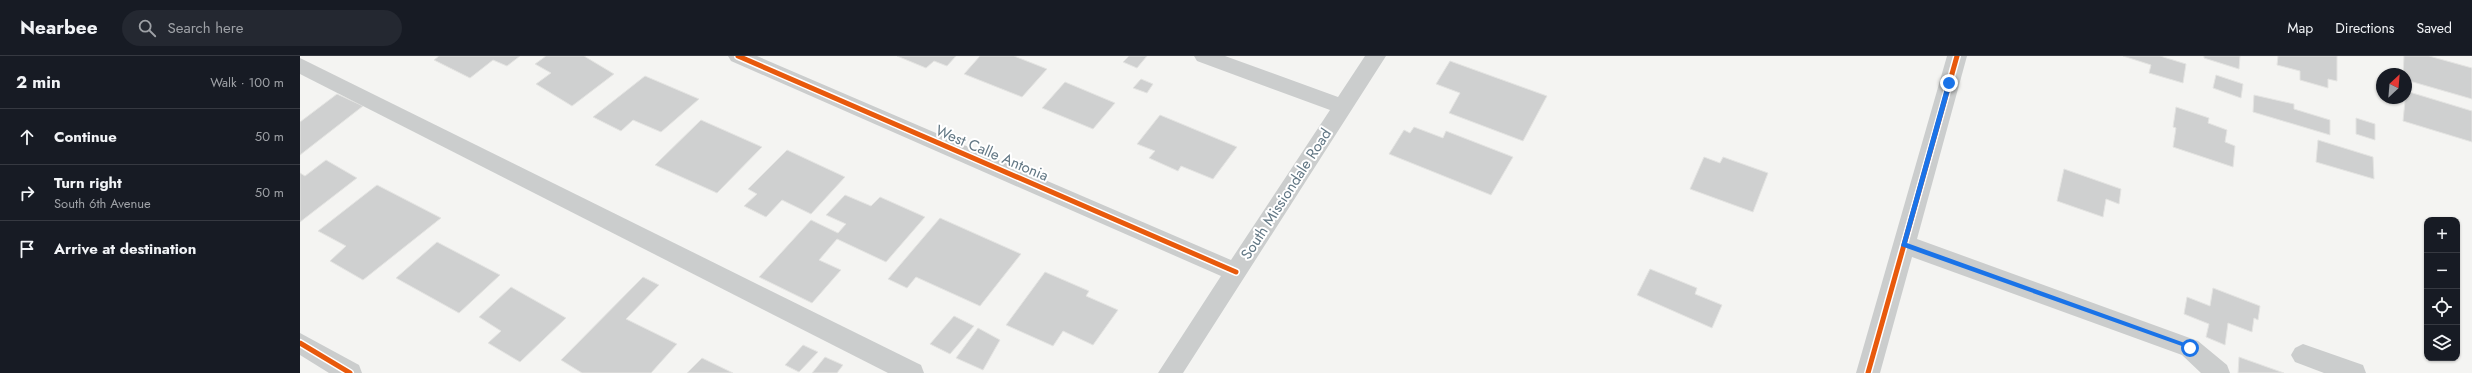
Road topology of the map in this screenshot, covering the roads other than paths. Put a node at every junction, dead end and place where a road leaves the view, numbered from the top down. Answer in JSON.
{"nodes":[{"id":1,"x":738,"y":56,"type":"edge"},
{"id":2,"x":1204,"y":56,"type":"edge"},
{"id":3,"x":1376,"y":56,"type":"edge"},
{"id":4,"x":1957,"y":56,"type":"edge"},
{"id":5,"x":300,"y":65,"type":"edge"},
{"id":6,"x":1343,"y":107,"type":"junction"},
{"id":7,"x":1903,"y":244,"type":"junction"},
{"id":8,"x":1236,"y":272,"type":"junction"},
{"id":9,"x":300,"y":343,"type":"edge"},
{"id":10,"x":2303,"y":355,"type":"dead end"},
{"id":11,"x":350,"y":373,"type":"edge"},
{"id":12,"x":912,"y":373,"type":"edge"},
{"id":13,"x":1170,"y":373,"type":"edge"},
{"id":14,"x":1868,"y":373,"type":"edge"},
{"id":15,"x":2218,"y":373,"type":"edge"},
{"id":16,"x":2354,"y":373,"type":"edge"}],
"edges":[{"from":1,"to":8,"type":"street","name":"West Calle Antonia"},
{"from":2,"to":6,"type":"street"},
{"from":3,"to":6,"type":"street","name":"South Missiondale Road"},
{"from":4,"to":7,"type":"street"},
{"from":5,"to":12,"type":"street"},
{"from":6,"to":8,"type":"street","name":"South Missiondale Road"},
{"from":7,"to":14,"type":"street"},
{"from":7,"to":15,"type":"street"},
{"from":8,"to":13,"type":"street","name":"South Missiondale Road"},
{"from":9,"to":11,"type":"street"},
{"from":10,"to":16,"type":"street"}]}
